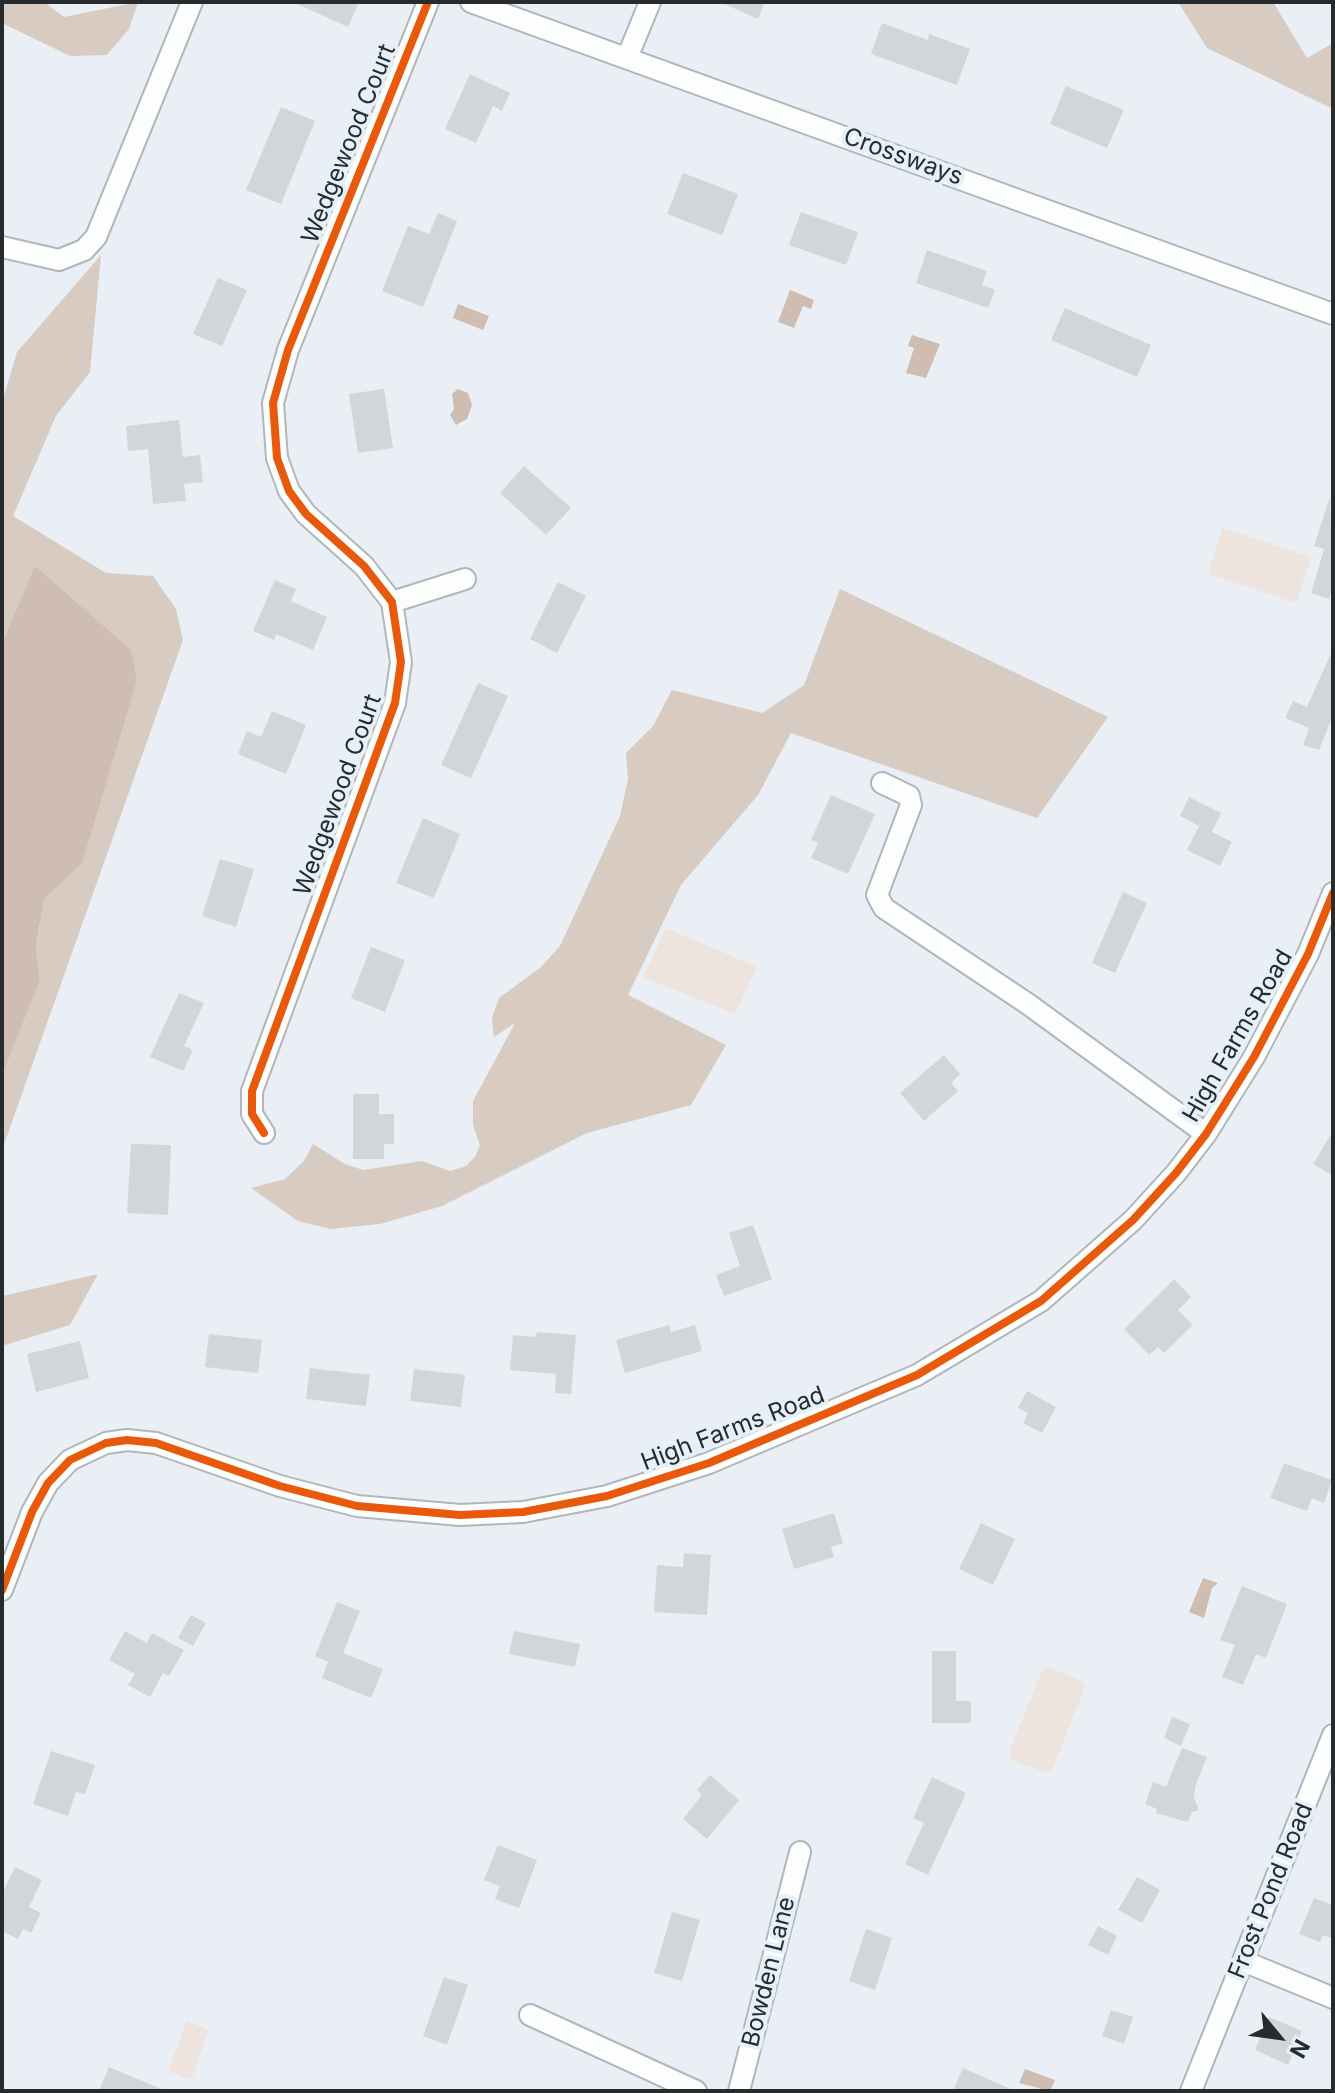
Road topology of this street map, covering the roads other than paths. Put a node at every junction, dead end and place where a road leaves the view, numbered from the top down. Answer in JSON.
{"nodes":[{"id":1,"x":192,"y":2,"type":"edge"},
{"id":2,"x":428,"y":2,"type":"edge"},
{"id":3,"x":471,"y":2,"type":"edge"},
{"id":4,"x":650,"y":2,"type":"edge"},
{"id":5,"x":627,"y":58,"type":"junction"},
{"id":6,"x":2,"y":247,"type":"edge"},
{"id":7,"x":1333,"y":314,"type":"edge"},
{"id":8,"x":465,"y":579,"type":"dead end"},
{"id":9,"x":392,"y":602,"type":"junction"},
{"id":10,"x":882,"y":783,"type":"dead end"},
{"id":11,"x":1333,"y":893,"type":"edge"},
{"id":12,"x":264,"y":1133,"type":"dead end"},
{"id":13,"x":1206,"y":1134,"type":"junction"},
{"id":14,"x":2,"y":1590,"type":"edge"},
{"id":15,"x":1333,"y":1735,"type":"edge"},
{"id":16,"x":1326,"y":1771,"type":"edge"},
{"id":17,"x":800,"y":1852,"type":"dead end"},
{"id":18,"x":1243,"y":1961,"type":"junction"},
{"id":19,"x":1333,"y":1998,"type":"edge"},
{"id":20,"x":530,"y":2015,"type":"dead end"},
{"id":21,"x":696,"y":2091,"type":"edge"},
{"id":22,"x":739,"y":2091,"type":"edge"},
{"id":23,"x":1191,"y":2091,"type":"edge"}],
"edges":[{"from":1,"to":6,"type":"street"},
{"from":2,"to":9,"type":"street","name":"Wedgewood Court"},
{"from":3,"to":5,"type":"street","name":"Crossways"},
{"from":4,"to":5,"type":"street"},
{"from":5,"to":7,"type":"street","name":"Crossways"},
{"from":8,"to":9,"type":"street"},
{"from":9,"to":12,"type":"street","name":"Wedgewood Court"},
{"from":10,"to":13,"type":"street"},
{"from":11,"to":13,"type":"street","name":"High Farms Road"},
{"from":13,"to":14,"type":"street","name":"High Farms Road"},
{"from":15,"to":16,"type":"street","name":"Frost Pond Road"},
{"from":16,"to":18,"type":"street","name":"Frost Pond Road"},
{"from":17,"to":22,"type":"street","name":"Bowden Lane"},
{"from":18,"to":19,"type":"street"},
{"from":18,"to":23,"type":"street","name":"Frost Pond Road"},
{"from":20,"to":21,"type":"street"}]}
